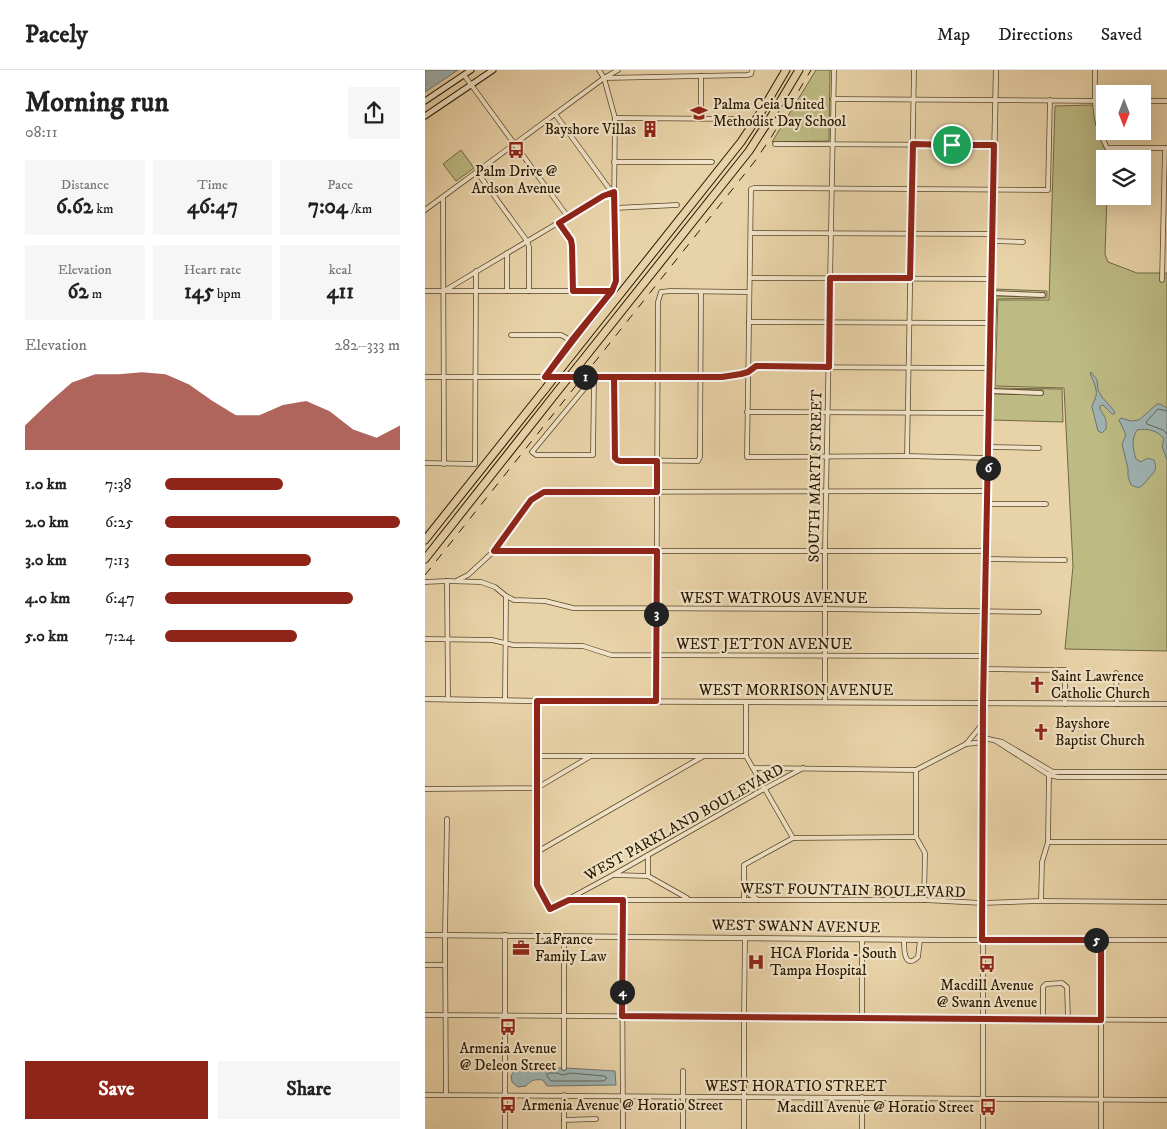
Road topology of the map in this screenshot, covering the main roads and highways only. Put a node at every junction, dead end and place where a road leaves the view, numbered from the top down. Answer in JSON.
{"nodes":[{"id":1,"x":471,"y":70,"type":"edge"},
{"id":2,"x":493,"y":70,"type":"edge"},
{"id":3,"x":786,"y":70,"type":"edge"},
{"id":4,"x":799,"y":70,"type":"edge"},
{"id":5,"x":425,"y":101,"type":"edge"},
{"id":6,"x":425,"y":116,"type":"edge"},
{"id":7,"x":425,"y":540,"type":"edge"},
{"id":8,"x":425,"y":559,"type":"edge"}],
"edges":[{"from":1,"to":5,"type":"main road"},
{"from":2,"to":6,"type":"main road"},
{"from":3,"to":7,"type":"highway","bridge":true},
{"from":4,"to":8,"type":"highway","bridge":true}]}
